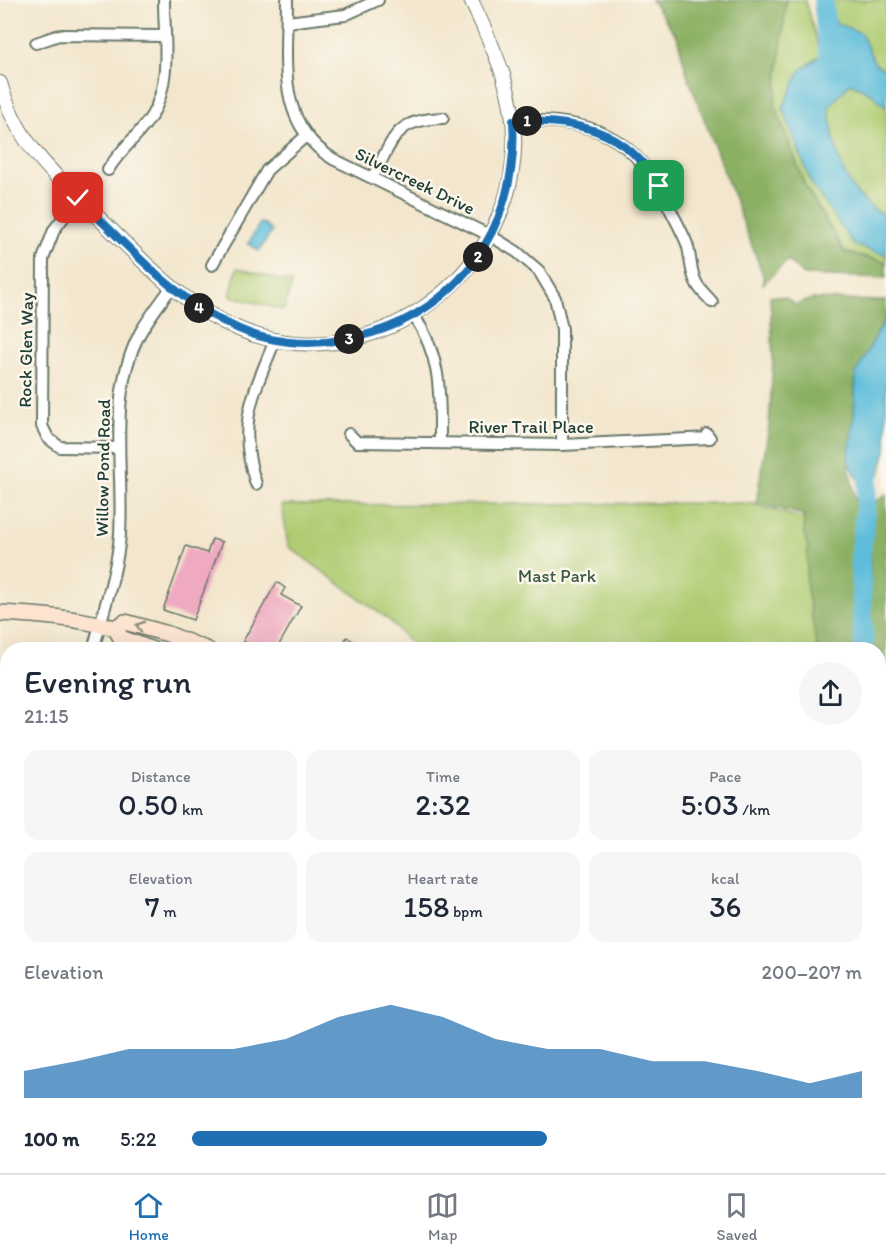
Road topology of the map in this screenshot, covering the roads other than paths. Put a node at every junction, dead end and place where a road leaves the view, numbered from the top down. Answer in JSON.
{"nodes":[{"id":1,"x":164,"y":0,"type":"edge"},
{"id":2,"x":287,"y":0,"type":"edge"},
{"id":3,"x":378,"y":0,"type":"edge"},
{"id":4,"x":471,"y":0,"type":"edge"},
{"id":5,"x":287,"y":22,"type":"junction"},
{"id":6,"x":164,"y":36,"type":"junction"},
{"id":7,"x":36,"y":43,"type":"dead end"},
{"id":8,"x":0,"y":83,"type":"edge"},
{"id":9,"x":443,"y":118,"type":"dead end"},
{"id":10,"x":513,"y":121,"type":"junction"},
{"id":11,"x":306,"y":136,"type":"junction"},
{"id":12,"x":108,"y":170,"type":"dead end"},
{"id":13,"x":372,"y":178,"type":"junction"},
{"id":14,"x":78,"y":198,"type":"junction"},
{"id":15,"x":490,"y":236,"type":"junction"},
{"id":16,"x":212,"y":265,"type":"dead end"},
{"id":17,"x":171,"y":288,"type":"junction"},
{"id":18,"x":712,"y":302,"type":"dead end"},
{"id":19,"x":414,"y":316,"type":"junction"},
{"id":20,"x":275,"y":340,"type":"junction"},
{"id":21,"x":349,"y":434,"type":"dead end"},
{"id":22,"x":707,"y":434,"type":"dead end"},
{"id":23,"x":440,"y":443,"type":"junction"},
{"id":24,"x":562,"y":445,"type":"junction"},
{"id":25,"x":118,"y":448,"type":"junction"},
{"id":26,"x":256,"y":484,"type":"dead end"},
{"id":27,"x":0,"y":612,"type":"edge"},
{"id":28,"x":107,"y":626,"type":"junction"},
{"id":29,"x":98,"y":642,"type":"edge"},
{"id":30,"x":131,"y":642,"type":"edge"},
{"id":31,"x":188,"y":642,"type":"edge"}],
"edges":[{"from":1,"to":6,"type":"street"},
{"from":2,"to":5,"type":"street","name":"Silvercreek Drive"},
{"from":3,"to":5,"type":"street"},
{"from":4,"to":10,"type":"street"},
{"from":5,"to":11,"type":"street","name":"Silvercreek Drive"},
{"from":6,"to":7,"type":"street"},
{"from":6,"to":12,"type":"street"},
{"from":8,"to":14,"type":"street"},
{"from":9,"to":13,"type":"street"},
{"from":10,"to":15,"type":"street"},
{"from":10,"to":18,"type":"street"},
{"from":11,"to":13,"type":"street","name":"Silvercreek Drive"},
{"from":11,"to":16,"type":"street"},
{"from":13,"to":15,"type":"street","name":"Silvercreek Drive"},
{"from":14,"to":17,"type":"street"},
{"from":14,"to":25,"type":"street","name":"Rock Glen Way"},
{"from":15,"to":19,"type":"street"},
{"from":15,"to":24,"type":"street","name":"Silvercreek Drive"},
{"from":17,"to":20,"type":"street"},
{"from":17,"to":25,"type":"street","name":"Willow Pond Road"},
{"from":19,"to":20,"type":"street"},
{"from":19,"to":23,"type":"street"},
{"from":20,"to":26,"type":"street"},
{"from":21,"to":23,"type":"street","name":"River Trail Place"},
{"from":22,"to":24,"type":"street","name":"River Trail Place"},
{"from":23,"to":24,"type":"street","name":"River Trail Place"},
{"from":25,"to":28,"type":"street","name":"Willow Pond Road"},
{"from":27,"to":28,"type":"main road"},
{"from":28,"to":29,"type":"street","name":"Willow Pond Road"},
{"from":28,"to":30,"type":"main road"},
{"from":31,"to":28,"type":"main road","one_way":true}]}
